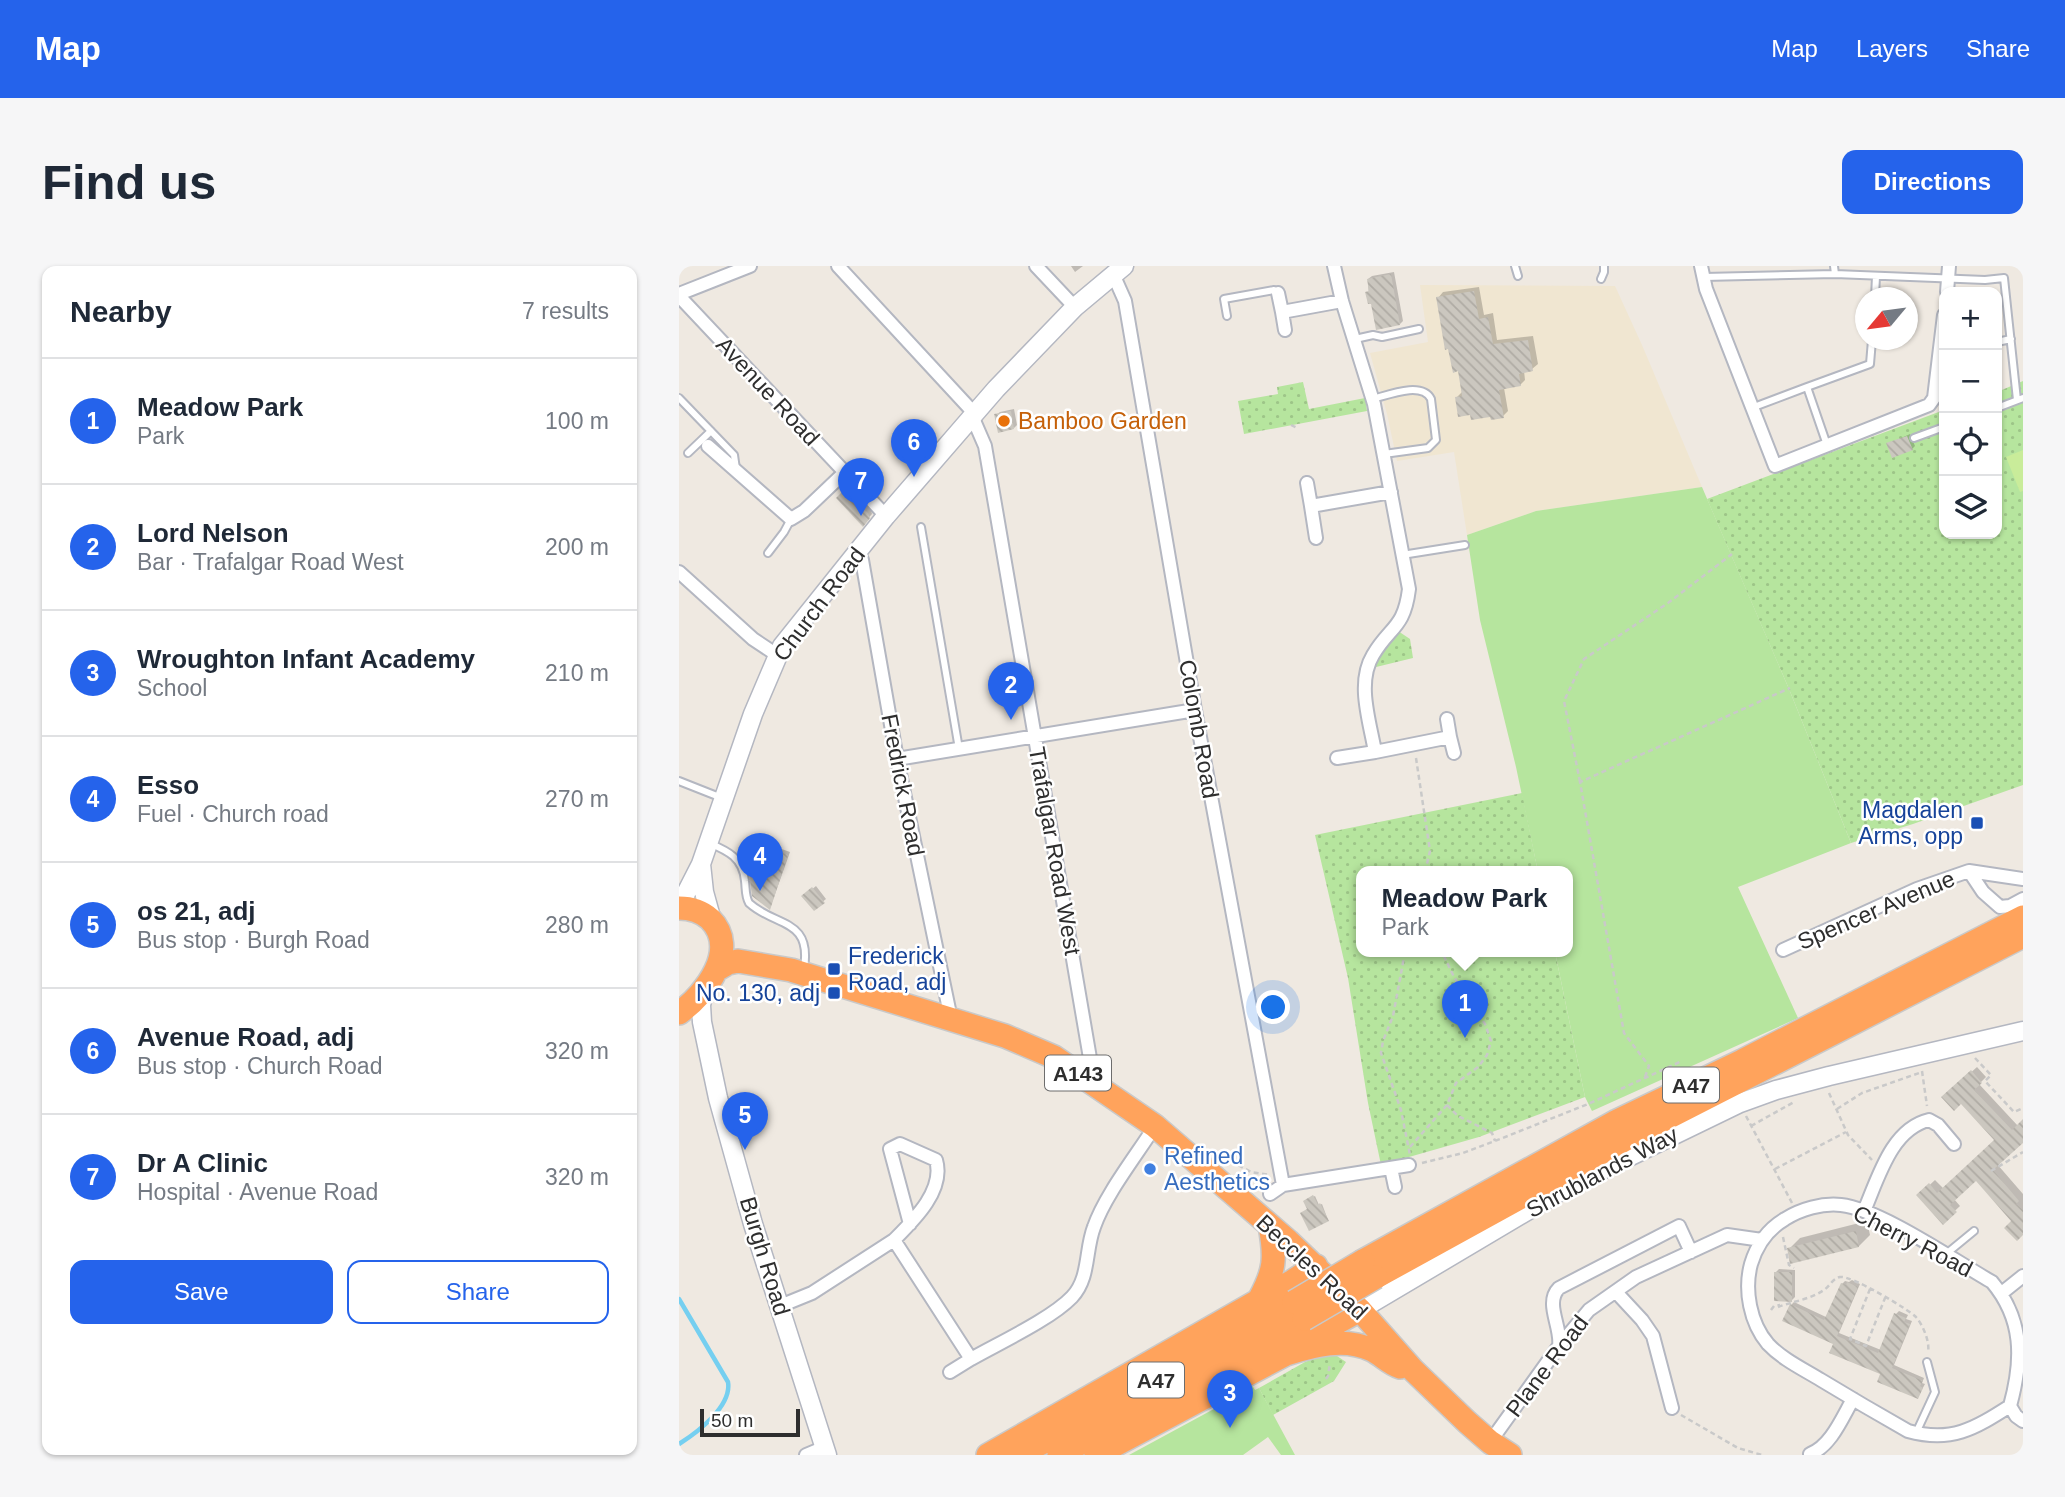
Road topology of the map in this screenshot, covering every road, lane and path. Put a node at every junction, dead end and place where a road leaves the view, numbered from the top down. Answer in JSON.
{"nodes":[{"id":1,"x":750,"y":266,"type":"edge"},
{"id":2,"x":838,"y":266,"type":"edge"},
{"id":3,"x":1036,"y":266,"type":"edge"},
{"id":4,"x":1334,"y":266,"type":"edge"},
{"id":5,"x":1515,"y":266,"type":"edge"},
{"id":6,"x":1604,"y":266,"type":"edge"},
{"id":7,"x":1119,"y":270,"type":"edge"},
{"id":8,"x":1835,"y":270,"type":"edge"},
{"id":9,"x":1702,"y":272,"type":"edge"},
{"id":10,"x":1949,"y":272,"type":"edge"},
{"id":11,"x":1518,"y":276,"type":"dead end"},
{"id":12,"x":1876,"y":276,"type":"junction"},
{"id":13,"x":1601,"y":279,"type":"dead end"},
{"id":14,"x":1876,"y":287,"type":"edge"},
{"id":15,"x":1278,"y":293,"type":"joint"},
{"id":16,"x":679,"y":295,"type":"edge"},
{"id":17,"x":1342,"y":301,"type":"junction"},
{"id":18,"x":1070,"y":302,"type":"dead end"},
{"id":19,"x":1282,"y":312,"type":"junction"},
{"id":20,"x":1227,"y":316,"type":"dead end"},
{"id":21,"x":1419,"y":329,"type":"dead end"},
{"id":22,"x":1285,"y":330,"type":"dead end"},
{"id":23,"x":1355,"y":339,"type":"junction"},
{"id":24,"x":2011,"y":339,"type":"junction"},
{"id":25,"x":2002,"y":341,"type":"edge"},
{"id":26,"x":1871,"y":350,"type":"edge"},
{"id":27,"x":1942,"y":350,"type":"edge"},
{"id":28,"x":1807,"y":387,"type":"junction"},
{"id":29,"x":679,"y":398,"type":"edge"},
{"id":30,"x":1373,"y":399,"type":"junction"},
{"id":31,"x":2020,"y":399,"type":"edge"},
{"id":32,"x":2002,"y":406,"type":"edge"},
{"id":33,"x":1754,"y":407,"type":"junction"},
{"id":34,"x":973,"y":414,"type":"junction"},
{"id":35,"x":1291,"y":425,"type":"dead end"},
{"id":36,"x":1297,"y":428,"type":"dead end"},
{"id":37,"x":1939,"y":429,"type":"edge"},
{"id":38,"x":711,"y":431,"type":"junction"},
{"id":39,"x":1914,"y":438,"type":"dead end"},
{"id":40,"x":1828,"y":445,"type":"junction"},
{"id":41,"x":708,"y":446,"type":"dead end"},
{"id":42,"x":688,"y":453,"type":"dead end"},
{"id":43,"x":1384,"y":454,"type":"junction"},
{"id":44,"x":736,"y":470,"type":"junction"},
{"id":45,"x":845,"y":472,"type":"junction"},
{"id":46,"x":1307,"y":483,"type":"dead end"},
{"id":47,"x":1391,"y":492,"type":"junction"},
{"id":48,"x":1311,"y":506,"type":"junction"},
{"id":49,"x":886,"y":516,"type":"junction"},
{"id":50,"x":791,"y":519,"type":"junction"},
{"id":51,"x":921,"y":527,"type":"dead end"},
{"id":52,"x":1316,"y":538,"type":"dead end"},
{"id":53,"x":1465,"y":545,"type":"dead end"},
{"id":54,"x":857,"y":551,"type":"junction"},
{"id":55,"x":768,"y":553,"type":"dead end"},
{"id":56,"x":1733,"y":554,"type":"dead end"},
{"id":57,"x":1402,"y":555,"type":"junction"},
{"id":58,"x":679,"y":572,"type":"edge"},
{"id":59,"x":777,"y":655,"type":"junction"},
{"id":60,"x":1790,"y":688,"type":"dead end"},
{"id":61,"x":1195,"y":710,"type":"junction"},
{"id":62,"x":1447,"y":719,"type":"dead end"},
{"id":63,"x":1035,"y":737,"type":"junction"},
{"id":64,"x":1450,"y":737,"type":"junction"},
{"id":65,"x":1413,"y":746,"type":"junction"},
{"id":66,"x":959,"y":750,"type":"junction"},
{"id":67,"x":1375,"y":752,"type":"junction"},
{"id":68,"x":1454,"y":753,"type":"dead end"},
{"id":69,"x":1338,"y":758,"type":"dead end"},
{"id":70,"x":897,"y":759,"type":"junction"},
{"id":71,"x":679,"y":781,"type":"edge"},
{"id":72,"x":1580,"y":782,"type":"junction"},
{"id":73,"x":722,"y":798,"type":"junction"},
{"id":74,"x":707,"y":842,"type":"junction"},
{"id":75,"x":701,"y":864,"type":"junction"},
{"id":76,"x":1426,"y":866,"type":"edge"},
{"id":77,"x":1969,"y":871,"type":"junction"},
{"id":78,"x":2023,"y":879,"type":"edge"},
{"id":79,"x":2023,"y":899,"type":"edge"},
{"id":80,"x":679,"y":908,"type":"edge"},
{"id":81,"x":2023,"y":917,"type":"edge"},
{"id":82,"x":713,"y":922,"type":"junction"},
{"id":83,"x":2023,"y":936,"type":"edge"},
{"id":84,"x":1783,"y":950,"type":"dead end"},
{"id":85,"x":1404,"y":957,"type":"edge"},
{"id":86,"x":1444,"y":957,"type":"edge"},
{"id":87,"x":797,"y":971,"type":"junction"},
{"id":88,"x":711,"y":977,"type":"junction"},
{"id":89,"x":679,"y":1014,"type":"edge"},
{"id":90,"x":951,"y":1019,"type":"junction"},
{"id":91,"x":2022,"y":1035,"type":"edge"},
{"id":92,"x":1963,"y":1045,"type":"junction"},
{"id":93,"x":708,"y":1055,"type":"junction"},
{"id":94,"x":1682,"y":1061,"type":"dead end"},
{"id":95,"x":1921,"y":1063,"type":"junction"},
{"id":96,"x":1645,"y":1077,"type":"junction"},
{"id":97,"x":1091,"y":1082,"type":"junction"},
{"id":98,"x":1823,"y":1090,"type":"dead end"},
{"id":99,"x":1803,"y":1098,"type":"dead end"},
{"id":100,"x":1447,"y":1105,"type":"junction"},
{"id":101,"x":2023,"y":1108,"type":"edge"},
{"id":102,"x":1837,"y":1109,"type":"junction"},
{"id":103,"x":1929,"y":1120,"type":"junction"},
{"id":104,"x":1155,"y":1126,"type":"junction"},
{"id":105,"x":1846,"y":1132,"type":"junction"},
{"id":106,"x":1495,"y":1140,"type":"junction"},
{"id":107,"x":1954,"y":1144,"type":"dead end"},
{"id":108,"x":1409,"y":1147,"type":"junction"},
{"id":109,"x":1213,"y":1152,"type":"dead end"},
{"id":110,"x":2023,"y":1152,"type":"edge"},
{"id":111,"x":1409,"y":1165,"type":"junction"},
{"id":112,"x":1391,"y":1168,"type":"junction"},
{"id":113,"x":1775,"y":1170,"type":"junction"},
{"id":114,"x":1882,"y":1170,"type":"junction"},
{"id":115,"x":1991,"y":1171,"type":"dead end"},
{"id":116,"x":1282,"y":1179,"type":"junction"},
{"id":117,"x":1395,"y":1187,"type":"dead end"},
{"id":118,"x":1270,"y":1194,"type":"dead end"},
{"id":119,"x":1864,"y":1210,"type":"junction"},
{"id":120,"x":1795,"y":1212,"type":"junction"},
{"id":121,"x":910,"y":1224,"type":"junction"},
{"id":122,"x":1270,"y":1226,"type":"junction"},
{"id":123,"x":1974,"y":1231,"type":"dead end"},
{"id":124,"x":1782,"y":1234,"type":"dead end"},
{"id":125,"x":894,"y":1240,"type":"junction"},
{"id":126,"x":1762,"y":1240,"type":"junction"},
{"id":127,"x":1691,"y":1252,"type":"junction"},
{"id":128,"x":1945,"y":1255,"type":"junction"},
{"id":129,"x":1316,"y":1266,"type":"junction"},
{"id":130,"x":1794,"y":1268,"type":"dead end"},
{"id":131,"x":1369,"y":1269,"type":"junction"},
{"id":132,"x":2023,"y":1276,"type":"edge"},
{"id":133,"x":1870,"y":1288,"type":"junction"},
{"id":134,"x":1616,"y":1292,"type":"junction"},
{"id":135,"x":2003,"y":1292,"type":"junction"},
{"id":136,"x":1885,"y":1298,"type":"junction"},
{"id":137,"x":1259,"y":1300,"type":"junction"},
{"id":138,"x":1783,"y":1305,"type":"junction"},
{"id":139,"x":780,"y":1306,"type":"junction"},
{"id":140,"x":1777,"y":1307,"type":"dead end"},
{"id":141,"x":1360,"y":1310,"type":"junction"},
{"id":142,"x":1771,"y":1310,"type":"dead end"},
{"id":143,"x":1299,"y":1311,"type":"junction"},
{"id":144,"x":1559,"y":1346,"type":"junction"},
{"id":145,"x":1286,"y":1353,"type":"junction"},
{"id":146,"x":971,"y":1359,"type":"junction"},
{"id":147,"x":1927,"y":1363,"type":"joint"},
{"id":148,"x":1413,"y":1370,"type":"junction"},
{"id":149,"x":950,"y":1372,"type":"dead end"},
{"id":150,"x":1853,"y":1399,"type":"junction"},
{"id":151,"x":1672,"y":1408,"type":"joint"},
{"id":152,"x":2016,"y":1414,"type":"edge"},
{"id":153,"x":1916,"y":1433,"type":"junction"},
{"id":154,"x":1490,"y":1442,"type":"junction"},
{"id":155,"x":826,"y":1451,"type":"edge"},
{"id":156,"x":1810,"y":1454,"type":"edge"},
{"id":157,"x":806,"y":1455,"type":"edge"},
{"id":158,"x":988,"y":1455,"type":"edge"},
{"id":159,"x":1017,"y":1455,"type":"edge"},
{"id":160,"x":1059,"y":1455,"type":"edge"},
{"id":161,"x":1096,"y":1455,"type":"edge"},
{"id":162,"x":1510,"y":1455,"type":"edge"},
{"id":163,"x":1762,"y":1455,"type":"edge"}],
"edges":[{"from":1,"to":16,"type":"street"},
{"from":2,"to":34,"type":"street"},
{"from":3,"to":18,"type":"street"},
{"from":4,"to":17,"type":"street"},
{"from":5,"to":11,"type":"lane"},
{"from":6,"to":13,"type":"lane"},
{"from":7,"to":34,"type":"street","name":"Church Road"},
{"from":7,"to":61,"type":"street","name":"Colomb Road"},
{"from":8,"to":9,"type":"lane"},
{"from":8,"to":12,"type":"lane"},
{"from":9,"to":33,"type":"street"},
{"from":10,"to":12,"type":"lane"},
{"from":10,"to":24,"type":"lane"},
{"from":12,"to":14,"type":"lane"},
{"from":15,"to":19,"type":"street"},
{"from":15,"to":20,"type":"lane"},
{"from":16,"to":45,"type":"street","name":"Avenue Road"},
{"from":17,"to":19,"type":"street"},
{"from":17,"to":23,"type":"street"},
{"from":19,"to":22,"type":"street"},
{"from":21,"to":23,"type":"lane"},
{"from":23,"to":30,"type":"street"},
{"from":24,"to":25,"type":"lane"},
{"from":24,"to":31,"type":"lane"},
{"from":26,"to":28,"type":"lane"},
{"from":27,"to":40,"type":"street"},
{"from":28,"to":33,"type":"lane"},
{"from":28,"to":40,"type":"lane"},
{"from":29,"to":38,"type":"lane"},
{"from":30,"to":43,"type":"street"},
{"from":30,"to":43,"type":"lane"},
{"from":31,"to":32,"type":"lane"},
{"from":33,"to":40,"type":"street"},
{"from":34,"to":49,"type":"street","name":"Church Road"},
{"from":34,"to":63,"type":"street","name":"Trafalgar Road West"},
{"from":35,"to":36,"type":"path"},
{"from":37,"to":39,"type":"lane"},
{"from":38,"to":42,"type":"lane"},
{"from":38,"to":44,"type":"lane"},
{"from":41,"to":44,"type":"street"},
{"from":43,"to":47,"type":"street"},
{"from":44,"to":50,"type":"street"},
{"from":45,"to":49,"type":"street","name":"Avenue Road"},
{"from":45,"to":50,"type":"street"},
{"from":46,"to":48,"type":"street"},
{"from":47,"to":48,"type":"street"},
{"from":47,"to":57,"type":"street"},
{"from":48,"to":52,"type":"street"},
{"from":49,"to":54,"type":"street","name":"Church Road"},
{"from":50,"to":55,"type":"lane"},
{"from":51,"to":66,"type":"lane"},
{"from":53,"to":57,"type":"lane"},
{"from":54,"to":59,"type":"street","name":"Church Road"},
{"from":54,"to":70,"type":"street","name":"Fredrick Road"},
{"from":56,"to":72,"type":"path"},
{"from":57,"to":67,"type":"street"},
{"from":58,"to":59,"type":"street"},
{"from":59,"to":73,"type":"street","name":"Church Road"},
{"from":60,"to":72,"type":"path"},
{"from":61,"to":63,"type":"street"},
{"from":61,"to":116,"type":"street","name":"Colomb Road"},
{"from":62,"to":64,"type":"street"},
{"from":63,"to":66,"type":"street"},
{"from":63,"to":97,"type":"street","name":"Trafalgar Road West"},
{"from":64,"to":65,"type":"street"},
{"from":64,"to":68,"type":"street"},
{"from":65,"to":67,"type":"street"},
{"from":65,"to":76,"type":"path"},
{"from":66,"to":70,"type":"street"},
{"from":67,"to":69,"type":"street"},
{"from":70,"to":90,"type":"street","name":"Fredrick Road"},
{"from":71,"to":73,"type":"lane"},
{"from":72,"to":96,"type":"path"},
{"from":73,"to":74,"type":"street","name":"Church Road"},
{"from":74,"to":75,"type":"street","name":"Church Road"},
{"from":74,"to":87,"type":"lane"},
{"from":75,"to":80,"type":"street"},
{"from":75,"to":82,"type":"street"},
{"from":77,"to":78,"type":"street","name":"Spencer Avenue"},
{"from":77,"to":79,"type":"street","name":"Spencer Avenue"},
{"from":77,"to":84,"type":"street","name":"Spencer Avenue"},
{"from":80,"to":82,"type":"highway","name":"Beccles Road"},
{"from":81,"to":131,"type":"highway","number":"A47"},
{"from":82,"to":87,"type":"highway","name":"Beccles Road","number":"A143"},
{"from":82,"to":88,"type":"highway"},
{"from":83,"to":131,"type":"highway","number":"A47"},
{"from":85,"to":108,"type":"path"},
{"from":86,"to":100,"type":"path"},
{"from":87,"to":88,"type":"highway","name":"Beccles Road","number":"A143"},
{"from":87,"to":90,"type":"highway","name":"Beccles Road","number":"A143"},
{"from":88,"to":89,"type":"highway"},
{"from":88,"to":93,"type":"street","name":"Burgh Road"},
{"from":89,"to":93,"type":"street","name":"Burgh Road"},
{"from":90,"to":97,"type":"highway","name":"Beccles Road","number":"A143"},
{"from":91,"to":92,"type":"street","name":"Shrublands Way"},
{"from":92,"to":95,"type":"street","name":"Shrublands Way"},
{"from":92,"to":101,"type":"path"},
{"from":93,"to":139,"type":"street","name":"Burgh Road"},
{"from":94,"to":96,"type":"path"},
{"from":95,"to":102,"type":"path"},
{"from":95,"to":103,"type":"path"},
{"from":95,"to":141,"type":"street","name":"Shrublands Way"},
{"from":96,"to":106,"type":"path"},
{"from":97,"to":104,"type":"highway","name":"Beccles Road","number":"A143"},
{"from":98,"to":102,"type":"path"},
{"from":99,"to":113,"type":"path"},
{"from":100,"to":106,"type":"path"},
{"from":100,"to":108,"type":"path"},
{"from":102,"to":105,"type":"path"},
{"from":103,"to":107,"type":"street"},
{"from":103,"to":114,"type":"street"},
{"from":104,"to":122,"type":"highway","name":"Beccles Road","number":"A143"},
{"from":104,"to":146,"type":"street"},
{"from":105,"to":113,"type":"path"},
{"from":105,"to":114,"type":"path"},
{"from":106,"to":111,"type":"path"},
{"from":108,"to":111,"type":"path"},
{"from":109,"to":116,"type":"path"},
{"from":110,"to":115,"type":"path"},
{"from":111,"to":112,"type":"street"},
{"from":112,"to":116,"type":"street"},
{"from":112,"to":117,"type":"street"},
{"from":113,"to":120,"type":"path"},
{"from":114,"to":119,"type":"street"},
{"from":116,"to":118,"type":"street"},
{"from":119,"to":120,"type":"street","name":"Cherry Road"},
{"from":119,"to":128,"type":"street","name":"Cherry Road"},
{"from":120,"to":126,"type":"street","name":"Cherry Road"},
{"from":121,"to":121,"type":"street"},
{"from":121,"to":125,"type":"street"},
{"from":122,"to":129,"type":"highway","name":"Beccles Road","number":"A143"},
{"from":122,"to":137,"type":"highway"},
{"from":123,"to":128,"type":"lane"},
{"from":124,"to":130,"type":"path"},
{"from":125,"to":139,"type":"street"},
{"from":125,"to":146,"type":"street"},
{"from":126,"to":127,"type":"street","name":"Plane Road"},
{"from":126,"to":150,"type":"street","name":"Cherry Road"},
{"from":127,"to":134,"type":"street","name":"Plane Road"},
{"from":127,"to":144,"type":"street"},
{"from":128,"to":135,"type":"street","name":"Cherry Road"},
{"from":129,"to":137,"type":"highway","number":"A47"},
{"from":129,"to":141,"type":"highway","name":"Beccles Road","number":"A143"},
{"from":131,"to":143,"type":"highway","number":"A47","bridge":true},
{"from":132,"to":135,"type":"street"},
{"from":133,"to":136,"type":"path"},
{"from":133,"to":136,"type":"path"},
{"from":133,"to":138,"type":"path"},
{"from":134,"to":144,"type":"street","name":"Plane Road"},
{"from":134,"to":151,"type":"street"},
{"from":135,"to":152,"type":"street","name":"Cherry Road"},
{"from":136,"to":147,"type":"path"},
{"from":137,"to":158,"type":"highway","number":"A47"},
{"from":138,"to":140,"type":"path"},
{"from":138,"to":142,"type":"path"},
{"from":139,"to":155,"type":"street","name":"Burgh Road"},
{"from":141,"to":145,"type":"highway","number":"A47"},
{"from":141,"to":148,"type":"highway","name":"Beccles Road","number":"A143"},
{"from":143,"to":159,"type":"highway","number":"A47"},
{"from":143,"to":160,"type":"highway","number":"A47"},
{"from":144,"to":154,"type":"street","name":"Plane Road"},
{"from":145,"to":148,"type":"highway","number":"A47"},
{"from":145,"to":161,"type":"highway","number":"A47"},
{"from":146,"to":149,"type":"street"},
{"from":147,"to":153,"type":"lane"},
{"from":148,"to":154,"type":"highway","name":"Beccles Road","number":"A143"},
{"from":150,"to":153,"type":"street","name":"Cherry Road"},
{"from":150,"to":156,"type":"street"},
{"from":151,"to":163,"type":"path"},
{"from":152,"to":153,"type":"street","name":"Cherry Road"},
{"from":154,"to":162,"type":"highway","name":"Beccles Road","number":"A143"},
{"from":155,"to":157,"type":"street"}]}
